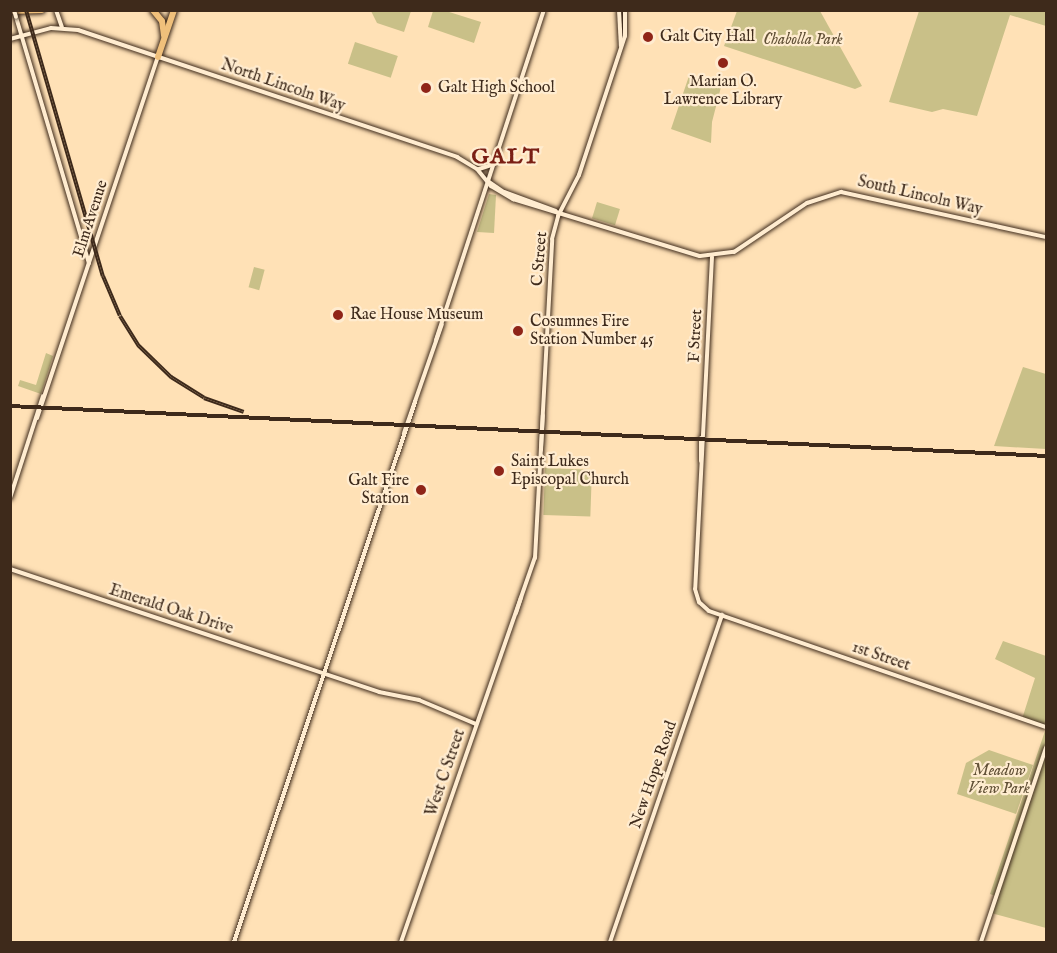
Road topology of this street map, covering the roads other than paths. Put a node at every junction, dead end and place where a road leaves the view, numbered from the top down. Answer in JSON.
{"nodes":[{"id":1,"x":42,"y":10,"type":"edge"},
{"id":2,"x":56,"y":10,"type":"edge"},
{"id":3,"x":153,"y":10,"type":"edge"},
{"id":4,"x":174,"y":10,"type":"edge"},
{"id":5,"x":544,"y":10,"type":"edge"},
{"id":6,"x":619,"y":10,"type":"edge"},
{"id":7,"x":625,"y":10,"type":"edge"},
{"id":8,"x":12,"y":11,"type":"edge"},
{"id":9,"x":62,"y":27,"type":"junction"},
{"id":10,"x":22,"y":36,"type":"junction"},
{"id":11,"x":165,"y":38,"type":"junction"},
{"id":12,"x":10,"y":39,"type":"edge"},
{"id":13,"x":621,"y":46,"type":"junction"},
{"id":14,"x":158,"y":57,"type":"junction"},
{"id":15,"x":495,"y":164,"type":"junction"},
{"id":16,"x":477,"y":169,"type":"junction"},
{"id":17,"x":489,"y":182,"type":"junction"},
{"id":18,"x":560,"y":212,"type":"junction"},
{"id":19,"x":1047,"y":237,"type":"edge"},
{"id":20,"x":712,"y":257,"type":"junction"},
{"id":21,"x":89,"y":263,"type":"junction"},
{"id":22,"x":10,"y":498,"type":"edge"},
{"id":23,"x":10,"y":569,"type":"edge"},
{"id":24,"x":708,"y":610,"type":"joint"},
{"id":25,"x":516,"y":613,"type":"joint"},
{"id":26,"x":722,"y":615,"type":"junction"},
{"id":27,"x":324,"y":674,"type":"junction"},
{"id":28,"x":476,"y":724,"type":"junction"},
{"id":29,"x":1047,"y":727,"type":"edge"},
{"id":30,"x":1047,"y":748,"type":"edge"},
{"id":31,"x":234,"y":942,"type":"edge"},
{"id":32,"x":402,"y":942,"type":"edge"},
{"id":33,"x":610,"y":942,"type":"edge"},
{"id":34,"x":981,"y":942,"type":"edge"}],
"edges":[{"from":1,"to":8,"type":"highway"},
{"from":2,"to":9,"type":"street"},
{"from":3,"to":11,"type":"highway"},
{"from":4,"to":11,"type":"highway"},
{"from":5,"to":15,"type":"street"},
{"from":6,"to":13,"type":"street","name":"C Street"},
{"from":7,"to":13,"type":"street","name":"C Street"},
{"from":8,"to":10,"type":"street","bridge":true},
{"from":9,"to":10,"type":"street"},
{"from":9,"to":14,"type":"street","name":"North Lincoln Way"},
{"from":10,"to":12,"type":"street"},
{"from":10,"to":21,"type":"street"},
{"from":11,"to":14,"type":"highway"},
{"from":13,"to":18,"type":"street","name":"C Street"},
{"from":14,"to":16,"type":"street","name":"North Lincoln Way"},
{"from":14,"to":21,"type":"street","name":"Elm Avenue"},
{"from":15,"to":16,"type":"street"},
{"from":15,"to":17,"type":"street"},
{"from":16,"to":17,"type":"street","name":"North Lincoln Way"},
{"from":17,"to":18,"type":"street"},
{"from":17,"to":27,"type":"street"},
{"from":18,"to":20,"type":"street"},
{"from":18,"to":25,"type":"street","name":"C Street"},
{"from":19,"to":20,"type":"street","name":"South Lincoln Way"},
{"from":20,"to":24,"type":"street","name":"F Street"},
{"from":21,"to":22,"type":"street","name":"Elm Avenue"},
{"from":23,"to":27,"type":"street","name":"Emerald Oak Drive"},
{"from":24,"to":26,"type":"street","name":"1st Street"},
{"from":25,"to":28,"type":"street","name":"West C Street"},
{"from":26,"to":29,"type":"street","name":"1st Street"},
{"from":26,"to":33,"type":"street","name":"New Hope Road"},
{"from":27,"to":28,"type":"street","name":"Emerald Oak Drive"},
{"from":27,"to":31,"type":"street"},
{"from":28,"to":32,"type":"street","name":"West C Street"},
{"from":30,"to":34,"type":"street"}]}
